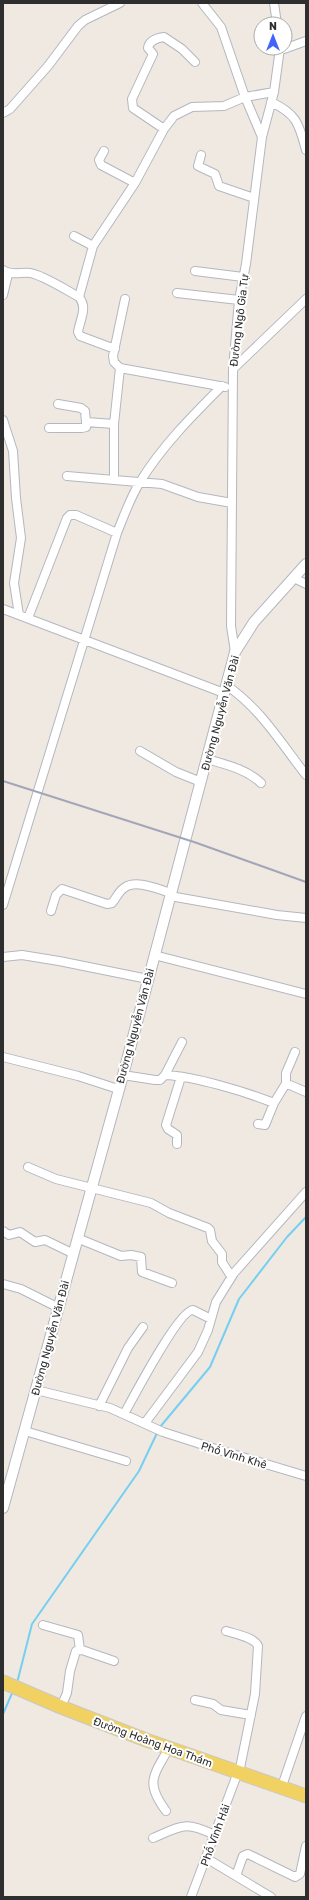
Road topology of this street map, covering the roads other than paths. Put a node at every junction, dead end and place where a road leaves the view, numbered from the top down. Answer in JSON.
{"nodes":[{"id":1,"x":120,"y":3,"type":"edge"},
{"id":2,"x":202,"y":3,"type":"edge"},
{"id":3,"x":274,"y":3,"type":"edge"},
{"id":4,"x":276,"y":16,"type":"edge"},
{"id":5,"x":306,"y":41,"type":"edge"},
{"id":6,"x":293,"y":45,"type":"edge"},
{"id":7,"x":279,"y":56,"type":"edge"},
{"id":8,"x":195,"y":62,"type":"dead end"},
{"id":9,"x":274,"y":92,"type":"junction"},
{"id":10,"x":244,"y":97,"type":"junction"},
{"id":11,"x":271,"y":102,"type":"junction"},
{"id":12,"x":3,"y":113,"type":"edge"},
{"id":13,"x":164,"y":128,"type":"junction"},
{"id":14,"x":262,"y":137,"type":"junction"},
{"id":15,"x":306,"y":150,"type":"edge"},
{"id":16,"x":104,"y":151,"type":"dead end"},
{"id":17,"x":201,"y":155,"type":"dead end"},
{"id":18,"x":135,"y":183,"type":"junction"},
{"id":19,"x":254,"y":198,"type":"junction"},
{"id":20,"x":74,"y":236,"type":"dead end"},
{"id":21,"x":94,"y":246,"type":"junction"},
{"id":22,"x":194,"y":271,"type":"dead end"},
{"id":23,"x":6,"y":272,"type":"edge"},
{"id":24,"x":243,"y":277,"type":"junction"},
{"id":25,"x":177,"y":293,"type":"dead end"},
{"id":26,"x":3,"y":295,"type":"edge"},
{"id":27,"x":79,"y":297,"type":"junction"},
{"id":28,"x":125,"y":299,"type":"dead end"},
{"id":29,"x":306,"y":299,"type":"edge"},
{"id":30,"x":239,"y":300,"type":"junction"},
{"id":31,"x":114,"y":350,"type":"junction"},
{"id":32,"x":120,"y":368,"type":"junction"},
{"id":33,"x":233,"y":369,"type":"junction"},
{"id":34,"x":222,"y":386,"type":"junction"},
{"id":35,"x":232,"y":388,"type":"junction"},
{"id":36,"x":58,"y":404,"type":"dead end"},
{"id":37,"x":3,"y":420,"type":"edge"},
{"id":38,"x":86,"y":422,"type":"junction"},
{"id":39,"x":114,"y":424,"type":"junction"},
{"id":40,"x":49,"y":428,"type":"dead end"},
{"id":41,"x":67,"y":476,"type":"dead end"},
{"id":42,"x":114,"y":480,"type":"junction"},
{"id":43,"x":139,"y":483,"type":"junction"},
{"id":44,"x":232,"y":503,"type":"junction"},
{"id":45,"x":117,"y":533,"type":"junction"},
{"id":46,"x":306,"y":564,"type":"edge"},
{"id":47,"x":294,"y":578,"type":"junction"},
{"id":48,"x":306,"y":584,"type":"edge"},
{"id":49,"x":3,"y":609,"type":"edge"},
{"id":50,"x":19,"y":615,"type":"junction"},
{"id":51,"x":28,"y":618,"type":"junction"},
{"id":52,"x":84,"y":640,"type":"junction"},
{"id":53,"x":235,"y":652,"type":"junction"},
{"id":54,"x":225,"y":689,"type":"junction"},
{"id":55,"x":140,"y":751,"type":"dead end"},
{"id":56,"x":207,"y":759,"type":"junction"},
{"id":57,"x":306,"y":775,"type":"edge"},
{"id":58,"x":201,"y":782,"type":"junction"},
{"id":59,"x":261,"y":783,"type":"dead end"},
{"id":60,"x":170,"y":895,"type":"junction"},
{"id":61,"x":3,"y":905,"type":"edge"},
{"id":62,"x":51,"y":911,"type":"dead end"},
{"id":63,"x":306,"y":918,"type":"edge"},
{"id":64,"x":154,"y":956,"type":"junction"},
{"id":65,"x":3,"y":957,"type":"edge"},
{"id":66,"x":148,"y":979,"type":"junction"},
{"id":67,"x":306,"y":994,"type":"edge"},
{"id":68,"x":182,"y":1042,"type":"dead end"},
{"id":69,"x":295,"y":1052,"type":"dead end"},
{"id":70,"x":3,"y":1057,"type":"edge"},
{"id":71,"x":123,"y":1075,"type":"junction"},
{"id":72,"x":165,"y":1075,"type":"junction"},
{"id":73,"x":181,"y":1077,"type":"junction"},
{"id":74,"x":286,"y":1084,"type":"junction"},
{"id":75,"x":118,"y":1089,"type":"junction"},
{"id":76,"x":306,"y":1092,"type":"edge"},
{"id":77,"x":274,"y":1103,"type":"junction"},
{"id":78,"x":258,"y":1124,"type":"dead end"},
{"id":79,"x":177,"y":1144,"type":"dead end"},
{"id":80,"x":28,"y":1167,"type":"dead end"},
{"id":81,"x":91,"y":1188,"type":"junction"},
{"id":82,"x":306,"y":1192,"type":"edge"},
{"id":83,"x":3,"y":1230,"type":"edge"},
{"id":84,"x":77,"y":1238,"type":"junction"},
{"id":85,"x":72,"y":1253,"type":"junction"},
{"id":86,"x":231,"y":1276,"type":"junction"},
{"id":87,"x":172,"y":1282,"type":"dead end"},
{"id":88,"x":3,"y":1284,"type":"edge"},
{"id":89,"x":59,"y":1308,"type":"junction"},
{"id":90,"x":210,"y":1319,"type":"junction"},
{"id":91,"x":143,"y":1327,"type":"dead end"},
{"id":92,"x":36,"y":1390,"type":"junction"},
{"id":93,"x":99,"y":1406,"type":"junction"},
{"id":94,"x":124,"y":1414,"type":"junction"},
{"id":95,"x":145,"y":1423,"type":"junction"},
{"id":96,"x":25,"y":1431,"type":"junction"},
{"id":97,"x":126,"y":1461,"type":"dead end"},
{"id":98,"x":306,"y":1476,"type":"edge"},
{"id":99,"x":3,"y":1508,"type":"edge"},
{"id":100,"x":43,"y":1625,"type":"dead end"},
{"id":101,"x":226,"y":1631,"type":"dead end"},
{"id":102,"x":80,"y":1650,"type":"junction"},
{"id":103,"x":114,"y":1661,"type":"dead end"},
{"id":104,"x":11,"y":1686,"type":"edge"},
{"id":105,"x":196,"y":1700,"type":"dead end"},
{"id":106,"x":61,"y":1707,"type":"junction"},
{"id":107,"x":251,"y":1715,"type":"junction"},
{"id":108,"x":306,"y":1716,"type":"edge"},
{"id":109,"x":169,"y":1748,"type":"junction"},
{"id":110,"x":238,"y":1772,"type":"junction"},
{"id":111,"x":282,"y":1786,"type":"junction"},
{"id":112,"x":306,"y":1796,"type":"edge"},
{"id":113,"x":166,"y":1812,"type":"dead end"},
{"id":114,"x":215,"y":1835,"type":"junction"},
{"id":115,"x":153,"y":1838,"type":"dead end"},
{"id":116,"x":306,"y":1846,"type":"edge"},
{"id":117,"x":206,"y":1858,"type":"junction"},
{"id":118,"x":236,"y":1876,"type":"junction"},
{"id":119,"x":191,"y":1897,"type":"edge"},
{"id":120,"x":271,"y":1897,"type":"edge"}],
"edges":[{"from":1,"to":12,"type":"street"},
{"from":2,"to":10,"type":"street"},
{"from":3,"to":4,"type":"street"},
{"from":5,"to":6,"type":"street"},
{"from":7,"to":9,"type":"street","name":"Đường Ngô Gia Tự"},
{"from":8,"to":13,"type":"street"},
{"from":9,"to":10,"type":"street"},
{"from":9,"to":11,"type":"street","name":"Đường Ngô Gia Tự"},
{"from":10,"to":13,"type":"street"},
{"from":10,"to":14,"type":"street"},
{"from":11,"to":14,"type":"street","name":"Đường Ngô Gia Tự"},
{"from":11,"to":15,"type":"street"},
{"from":13,"to":18,"type":"street"},
{"from":14,"to":19,"type":"street","name":"Đường Ngô Gia Tự"},
{"from":16,"to":18,"type":"street"},
{"from":17,"to":19,"type":"street"},
{"from":18,"to":21,"type":"street"},
{"from":19,"to":24,"type":"street","name":"Đường Ngô Gia Tự"},
{"from":20,"to":21,"type":"street"},
{"from":21,"to":27,"type":"street"},
{"from":22,"to":24,"type":"street"},
{"from":23,"to":26,"type":"street"},
{"from":23,"to":27,"type":"street"},
{"from":24,"to":30,"type":"street","name":"Đường Ngô Gia Tự"},
{"from":25,"to":30,"type":"street"},
{"from":27,"to":31,"type":"street"},
{"from":28,"to":31,"type":"street"},
{"from":29,"to":33,"type":"street"},
{"from":30,"to":33,"type":"street","name":"Đường Ngô Gia Tự"},
{"from":31,"to":32,"type":"street"},
{"from":32,"to":34,"type":"street"},
{"from":32,"to":39,"type":"street"},
{"from":33,"to":35,"type":"street","name":"Đường Ngô Gia Tự"},
{"from":34,"to":35,"type":"street"},
{"from":34,"to":43,"type":"street"},
{"from":35,"to":44,"type":"street","name":"Đường Ngô Gia Tự"},
{"from":36,"to":38,"type":"street"},
{"from":37,"to":50,"type":"street"},
{"from":38,"to":39,"type":"street"},
{"from":38,"to":40,"type":"street"},
{"from":39,"to":42,"type":"street"},
{"from":41,"to":42,"type":"street"},
{"from":42,"to":43,"type":"street"},
{"from":43,"to":44,"type":"street"},
{"from":43,"to":45,"type":"street"},
{"from":44,"to":53,"type":"street","name":"Đường Ngô Gia Tự"},
{"from":45,"to":51,"type":"street"},
{"from":45,"to":52,"type":"street"},
{"from":46,"to":47,"type":"street","name":"Đường Nguyễn Văn Đài"},
{"from":47,"to":48,"type":"street"},
{"from":47,"to":53,"type":"street","name":"Đường Nguyễn Văn Đài"},
{"from":49,"to":50,"type":"street"},
{"from":50,"to":51,"type":"street"},
{"from":51,"to":52,"type":"street"},
{"from":52,"to":54,"type":"street"},
{"from":52,"to":61,"type":"street"},
{"from":53,"to":54,"type":"street","name":"Đường Nguyễn Văn Đài"},
{"from":54,"to":56,"type":"street","name":"Đường Nguyễn Văn Đài"},
{"from":54,"to":57,"type":"street"},
{"from":55,"to":58,"type":"street"},
{"from":56,"to":58,"type":"street","name":"Đường Nguyễn Văn Đài"},
{"from":56,"to":59,"type":"street"},
{"from":58,"to":60,"type":"street","name":"Đường Nguyễn Văn Đài"},
{"from":60,"to":62,"type":"street"},
{"from":60,"to":63,"type":"street"},
{"from":60,"to":64,"type":"street","name":"Đường Nguyễn Văn Đài"},
{"from":64,"to":66,"type":"street","name":"Đường Nguyễn Văn Đài"},
{"from":64,"to":67,"type":"street"},
{"from":65,"to":66,"type":"street"},
{"from":66,"to":71,"type":"street","name":"Đường Nguyễn Văn Đài"},
{"from":68,"to":72,"type":"street"},
{"from":69,"to":74,"type":"street"},
{"from":70,"to":75,"type":"street"},
{"from":71,"to":72,"type":"street"},
{"from":71,"to":75,"type":"street","name":"Đường Nguyễn Văn Đài"},
{"from":72,"to":73,"type":"street"},
{"from":73,"to":77,"type":"street"},
{"from":73,"to":79,"type":"street"},
{"from":74,"to":76,"type":"street"},
{"from":74,"to":77,"type":"street"},
{"from":75,"to":81,"type":"street","name":"Đường Nguyễn Văn Đài"},
{"from":77,"to":78,"type":"street"},
{"from":80,"to":81,"type":"street"},
{"from":81,"to":84,"type":"street","name":"Đường Nguyễn Văn Đài"},
{"from":81,"to":86,"type":"street"},
{"from":82,"to":86,"type":"street"},
{"from":83,"to":85,"type":"street"},
{"from":84,"to":85,"type":"street","name":"Đường Nguyễn Văn Đài"},
{"from":84,"to":87,"type":"street"},
{"from":85,"to":89,"type":"street","name":"Đường Nguyễn Văn Đài"},
{"from":86,"to":90,"type":"street"},
{"from":88,"to":89,"type":"street"},
{"from":89,"to":92,"type":"street","name":"Đường Nguyễn Văn Đài"},
{"from":90,"to":94,"type":"street"},
{"from":90,"to":95,"type":"street"},
{"from":91,"to":93,"type":"street"},
{"from":92,"to":93,"type":"street"},
{"from":92,"to":96,"type":"street","name":"Đường Nguyễn Văn Đài"},
{"from":93,"to":94,"type":"street"},
{"from":94,"to":95,"type":"street"},
{"from":95,"to":98,"type":"street","name":"Phố Vĩnh Khê"},
{"from":96,"to":97,"type":"street"},
{"from":96,"to":99,"type":"street","name":"Đường Nguyễn Văn Đài"},
{"from":100,"to":102,"type":"street"},
{"from":101,"to":107,"type":"street","name":"Phố Vĩnh Hải"},
{"from":102,"to":103,"type":"street"},
{"from":102,"to":106,"type":"street"},
{"from":104,"to":106,"type":"main road","name":"Đường Hoàng Hoa Thám"},
{"from":105,"to":107,"type":"street"},
{"from":106,"to":109,"type":"main road","name":"Đường Hoàng Hoa Thám"},
{"from":107,"to":110,"type":"street","name":"Phố Vĩnh Hải"},
{"from":108,"to":111,"type":"street"},
{"from":109,"to":110,"type":"main road","name":"Đường Hoàng Hoa Thám"},
{"from":109,"to":113,"type":"street"},
{"from":110,"to":111,"type":"main road","name":"Đường Hoàng Hoa Thám"},
{"from":110,"to":114,"type":"street","name":"Phố Vĩnh Hải"},
{"from":111,"to":112,"type":"main road","name":"Đường Hoàng Hoa Thám"},
{"from":114,"to":115,"type":"street"},
{"from":114,"to":117,"type":"street","name":"Phố Vĩnh Hải"},
{"from":116,"to":118,"type":"street"},
{"from":117,"to":118,"type":"street"},
{"from":117,"to":119,"type":"street","name":"Phố Vĩnh Hải"},
{"from":118,"to":120,"type":"street"}]}
